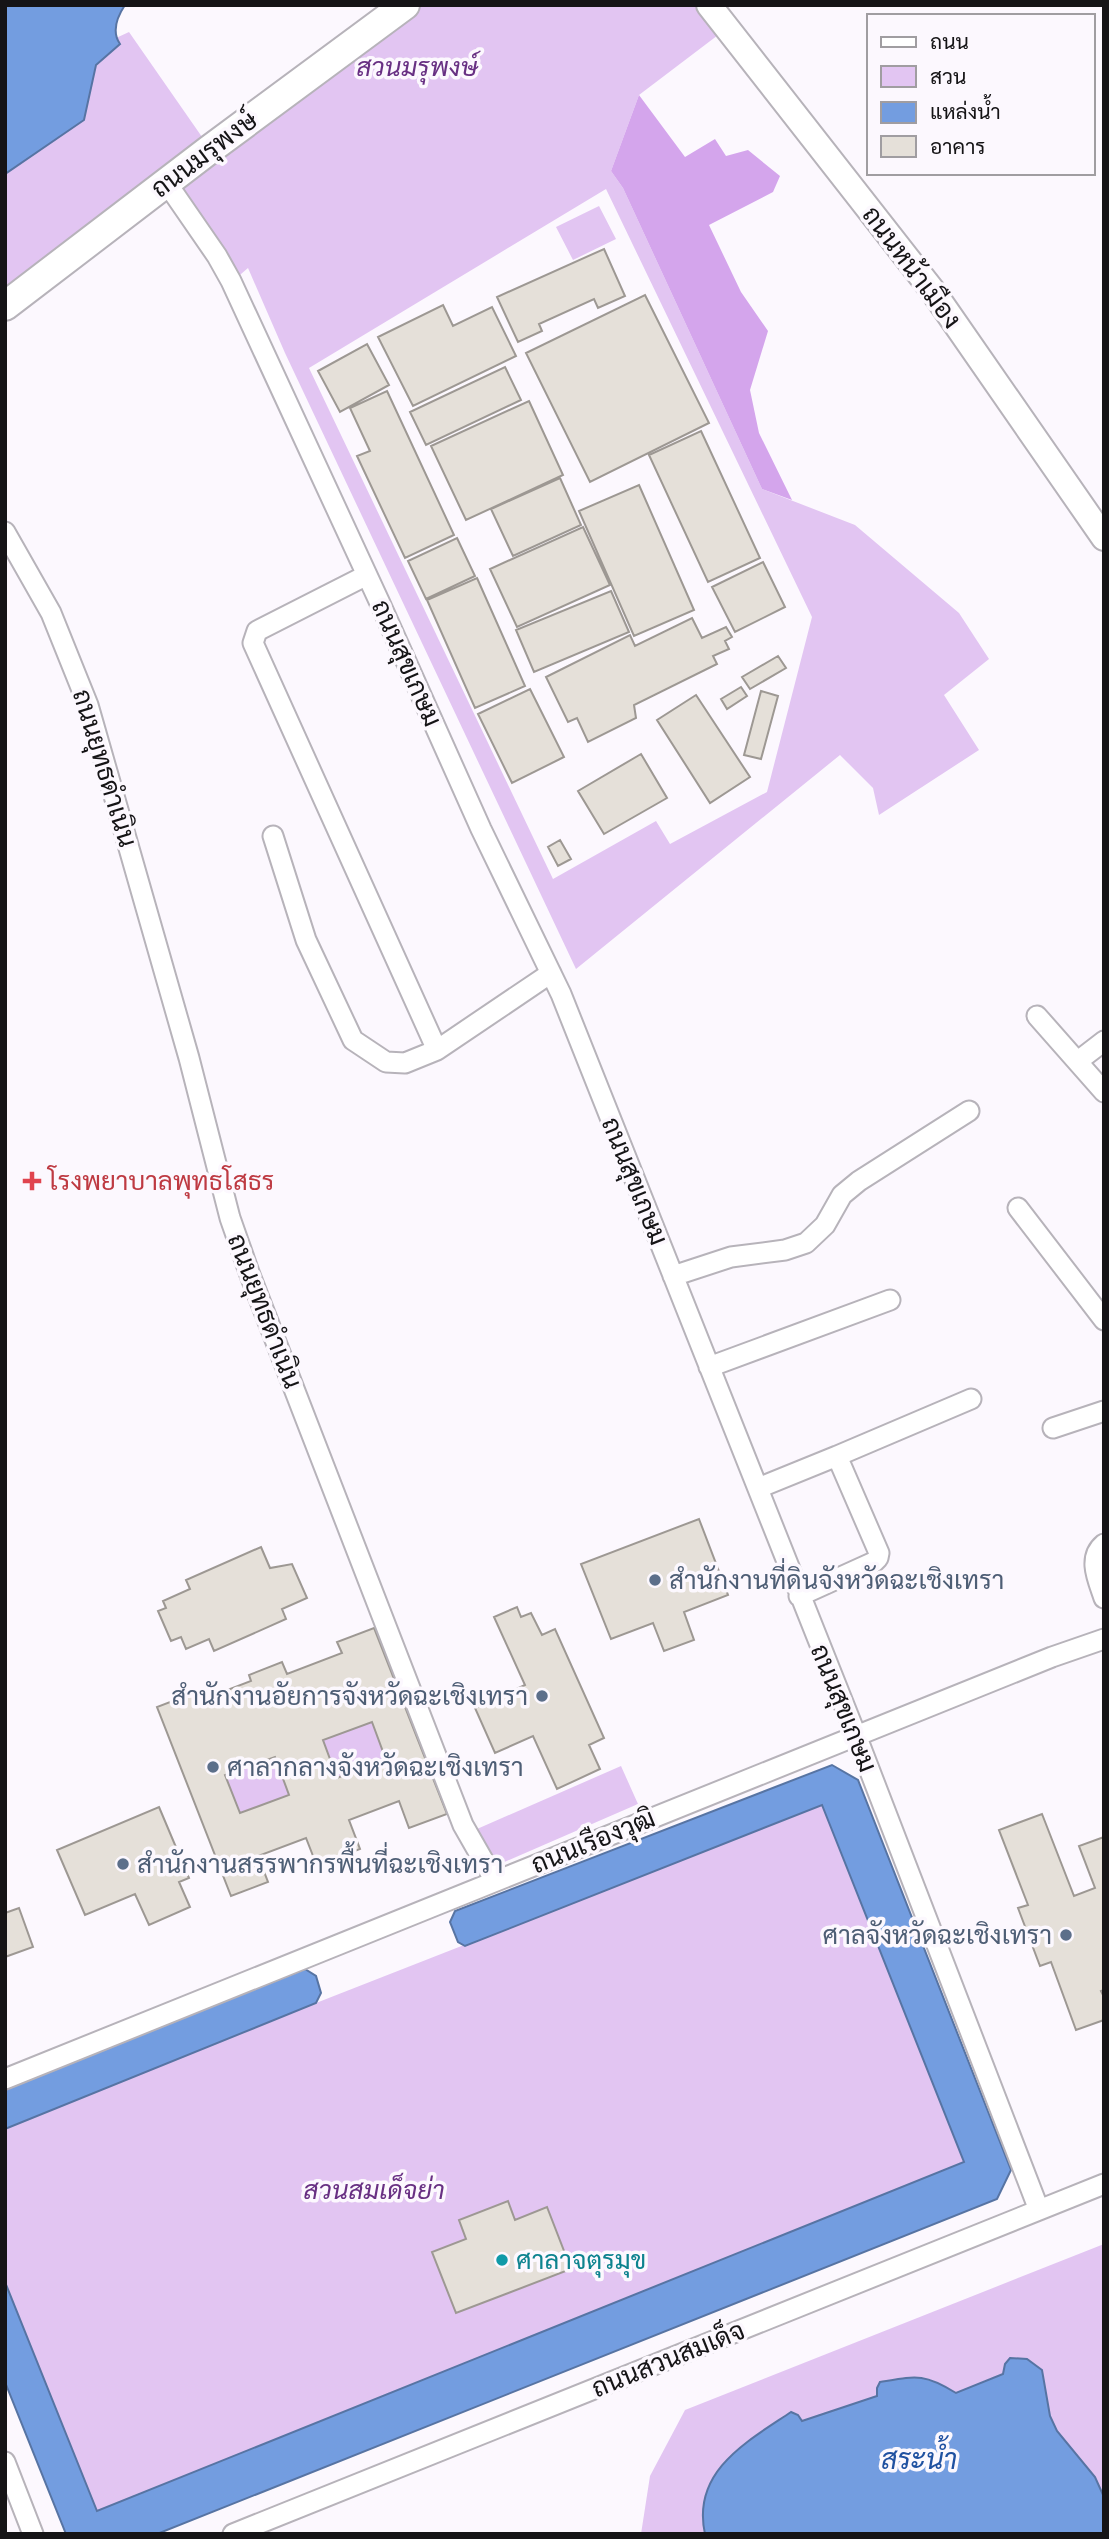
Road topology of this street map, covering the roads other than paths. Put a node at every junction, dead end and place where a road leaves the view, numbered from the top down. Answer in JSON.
{"nodes":[{"id":1,"x":405,"y":5,"type":"edge"},
{"id":2,"x":709,"y":5,"type":"edge"},
{"id":3,"x":166,"y":182,"type":"junction"},
{"id":4,"x":5,"y":306,"type":"edge"},
{"id":5,"x":5,"y":532,"type":"edge"},
{"id":6,"x":1104,"y":538,"type":"edge"},
{"id":7,"x":367,"y":575,"type":"junction"},
{"id":8,"x":273,"y":836,"type":"dead end"},
{"id":9,"x":551,"y":973,"type":"junction"},
{"id":10,"x":1038,"y":1016,"type":"dead end"},
{"id":11,"x":1104,"y":1041,"type":"edge"},
{"id":12,"x":437,"y":1049,"type":"junction"},
{"id":13,"x":1078,"y":1061,"type":"junction"},
{"id":14,"x":1104,"y":1092,"type":"edge"},
{"id":15,"x":969,"y":1111,"type":"dead end"},
{"id":16,"x":1018,"y":1208,"type":"dead end"},
{"id":17,"x":673,"y":1276,"type":"junction"},
{"id":18,"x":890,"y":1300,"type":"dead end"},
{"id":19,"x":1104,"y":1320,"type":"edge"},
{"id":20,"x":709,"y":1367,"type":"junction"},
{"id":21,"x":971,"y":1399,"type":"dead end"},
{"id":22,"x":1104,"y":1411,"type":"edge"},
{"id":23,"x":1053,"y":1428,"type":"dead end"},
{"id":24,"x":837,"y":1456,"type":"junction"},
{"id":25,"x":758,"y":1488,"type":"junction"},
{"id":26,"x":1104,"y":1544,"type":"edge"},
{"id":27,"x":799,"y":1596,"type":"junction"},
{"id":28,"x":1104,"y":1598,"type":"edge"},
{"id":29,"x":1104,"y":1639,"type":"edge"},
{"id":30,"x":856,"y":1735,"type":"junction"},
{"id":31,"x":495,"y":1881,"type":"junction"},
{"id":32,"x":5,"y":2079,"type":"edge"},
{"id":33,"x":1104,"y":2184,"type":"edge"},
{"id":34,"x":1039,"y":2210,"type":"junction"},
{"id":35,"x":5,"y":2462,"type":"edge"},
{"id":36,"x":33,"y":2534,"type":"edge"},
{"id":37,"x":233,"y":2534,"type":"edge"}],
"edges":[{"from":1,"to":3,"type":"main road","name":"ถนนมรุพงษ์"},
{"from":2,"to":6,"type":"street","name":"ถนนหน้าเมือง"},
{"from":3,"to":4,"type":"main road","name":"ถนนมรุพงษ์"},
{"from":3,"to":7,"type":"street","name":"ถนนสุขเกษม"},
{"from":5,"to":31,"type":"street","name":"ถนนยุทธดำเนิน"},
{"from":7,"to":9,"type":"street","name":"ถนนสุขเกษม"},
{"from":7,"to":12,"type":"street"},
{"from":8,"to":12,"type":"street"},
{"from":9,"to":12,"type":"street"},
{"from":9,"to":17,"type":"street","name":"ถนนสุขเกษม"},
{"from":10,"to":13,"type":"street"},
{"from":11,"to":13,"type":"street"},
{"from":13,"to":14,"type":"street"},
{"from":15,"to":17,"type":"street"},
{"from":16,"to":19,"type":"street"},
{"from":17,"to":20,"type":"street","name":"ถนนสุขเกษม"},
{"from":18,"to":20,"type":"street"},
{"from":20,"to":25,"type":"street","name":"ถนนสุขเกษม"},
{"from":21,"to":24,"type":"street"},
{"from":22,"to":23,"type":"street"},
{"from":24,"to":25,"type":"street"},
{"from":24,"to":27,"type":"street"},
{"from":25,"to":27,"type":"street","name":"ถนนสุขเกษม"},
{"from":26,"to":28,"type":"street"},
{"from":27,"to":30,"type":"street","name":"ถนนสุขเกษม"},
{"from":29,"to":30,"type":"street","name":"ถนนเรืองวุฒิ"},
{"from":30,"to":31,"type":"street","name":"ถนนเรืองวุฒิ"},
{"from":30,"to":34,"type":"street","name":"ถนนสุขเกษม"},
{"from":31,"to":32,"type":"street","name":"ถนนเรืองวุฒิ"},
{"from":33,"to":34,"type":"street","name":"ถนนสวนสมเด็จ"},
{"from":34,"to":37,"type":"street","name":"ถนนสวนสมเด็จ"},
{"from":35,"to":36,"type":"street"}]}
